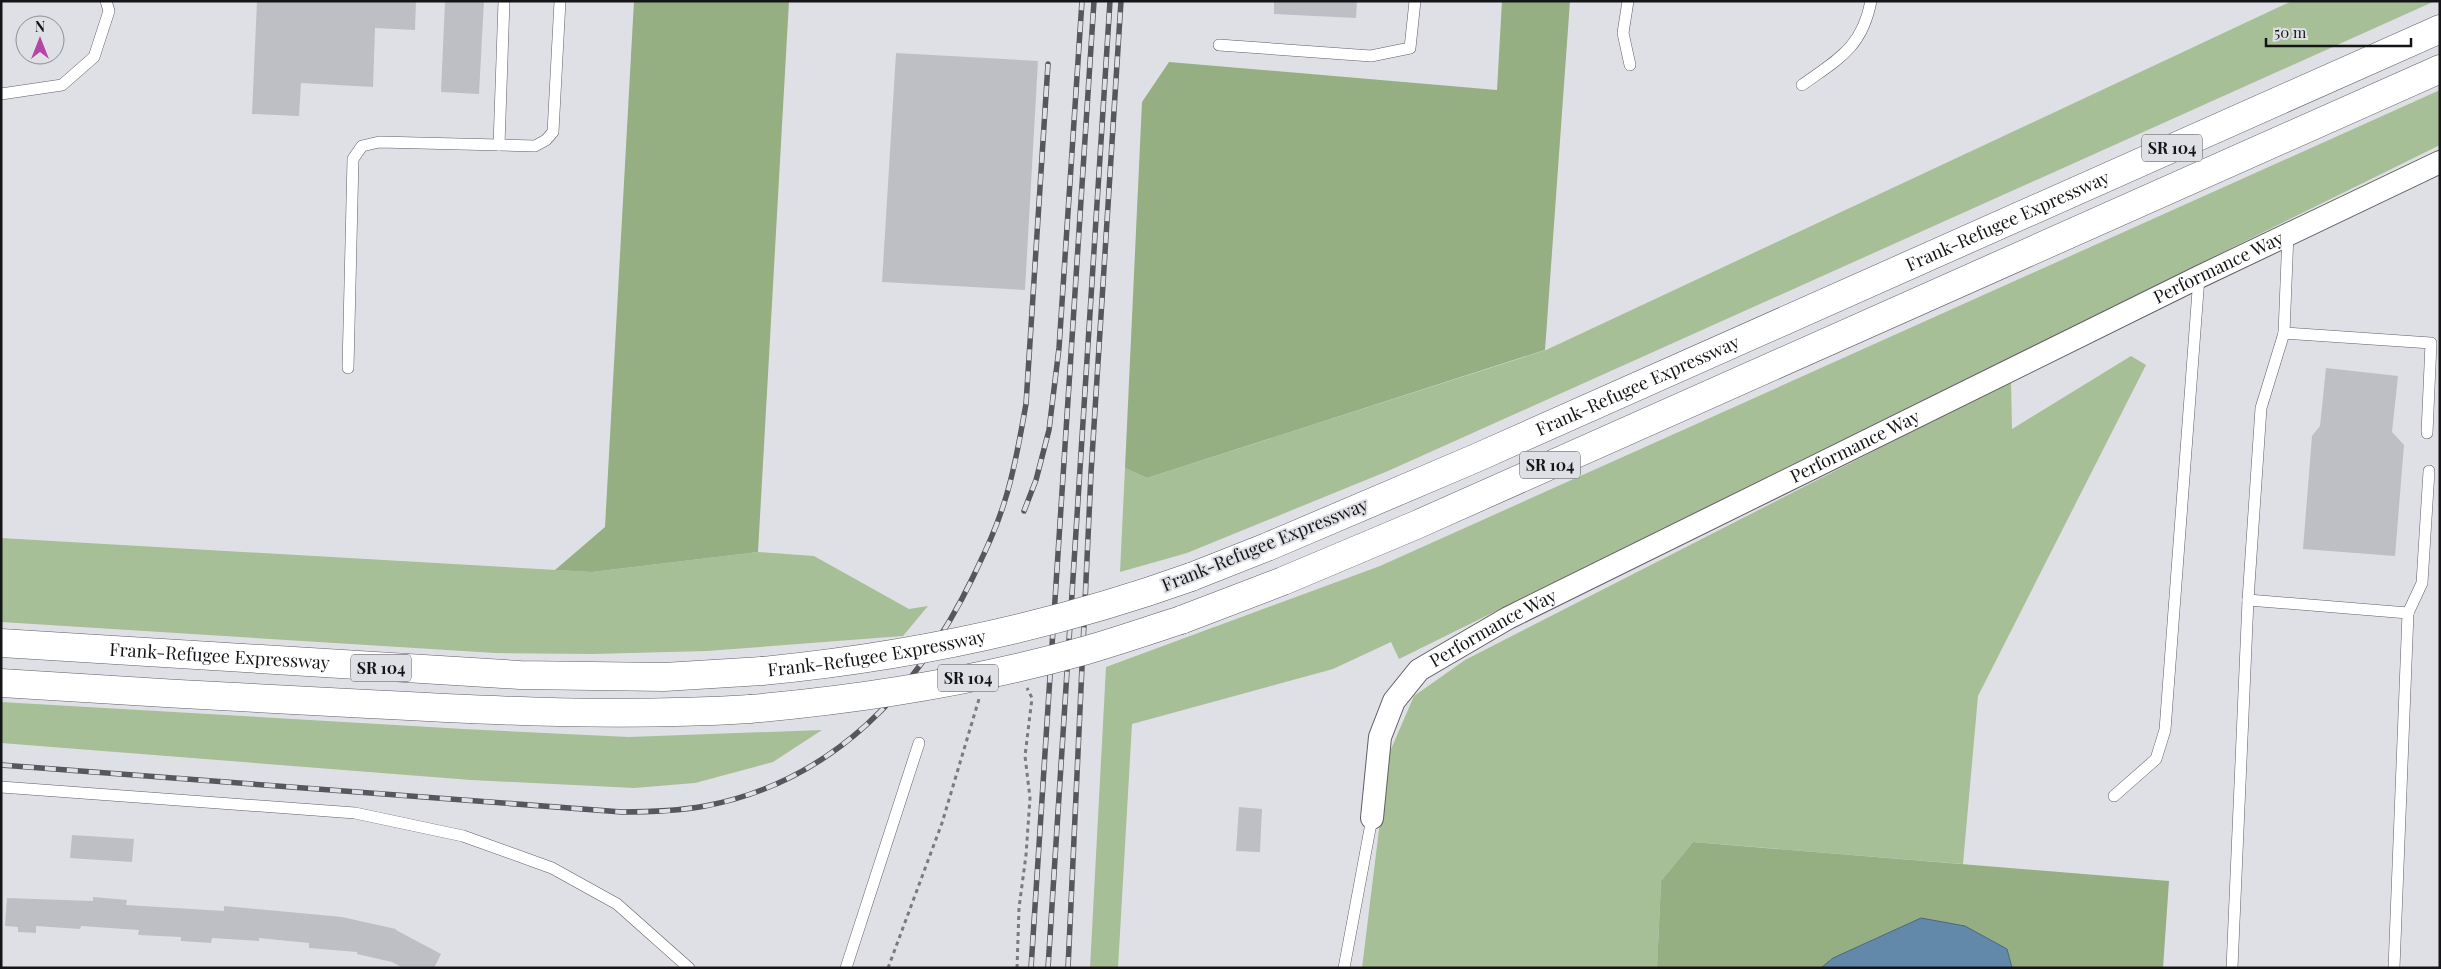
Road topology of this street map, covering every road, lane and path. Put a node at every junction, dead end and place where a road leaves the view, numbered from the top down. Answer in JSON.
{"nodes":[{"id":1,"x":106,"y":1,"type":"edge"},
{"id":2,"x":504,"y":1,"type":"edge"},
{"id":3,"x":560,"y":1,"type":"edge"},
{"id":4,"x":1415,"y":1,"type":"edge"},
{"id":5,"x":1628,"y":1,"type":"edge"},
{"id":6,"x":1871,"y":1,"type":"edge"},
{"id":7,"x":2440,"y":29,"type":"edge"},
{"id":8,"x":1219,"y":45,"type":"dead end"},
{"id":9,"x":1630,"y":65,"type":"dead end"},
{"id":10,"x":2440,"y":69,"type":"edge"},
{"id":11,"x":1802,"y":85,"type":"dead end"},
{"id":12,"x":1,"y":94,"type":"edge"},
{"id":13,"x":499,"y":145,"type":"junction"},
{"id":14,"x":2440,"y":162,"type":"edge"},
{"id":15,"x":2288,"y":234,"type":"junction"},
{"id":16,"x":2199,"y":277,"type":"junction"},
{"id":17,"x":2284,"y":334,"type":"junction"},
{"id":18,"x":348,"y":368,"type":"dead end"},
{"id":19,"x":2427,"y":433,"type":"dead end"},
{"id":20,"x":2429,"y":471,"type":"dead end"},
{"id":21,"x":2248,"y":600,"type":"junction"},
{"id":22,"x":2408,"y":612,"type":"junction"},
{"id":23,"x":1,"y":643,"type":"edge"},
{"id":24,"x":1,"y":683,"type":"edge"},
{"id":25,"x":1020,"y":683,"type":"dead end"},
{"id":26,"x":980,"y":696,"type":"dead end"},
{"id":27,"x":919,"y":743,"type":"dead end"},
{"id":28,"x":1,"y":787,"type":"edge"},
{"id":29,"x":2114,"y":796,"type":"dead end"},
{"id":30,"x":1372,"y":818,"type":"joint"},
{"id":31,"x":689,"y":968,"type":"edge"},
{"id":32,"x":846,"y":968,"type":"edge"},
{"id":33,"x":888,"y":968,"type":"edge"},
{"id":34,"x":1017,"y":968,"type":"edge"},
{"id":35,"x":1344,"y":968,"type":"edge"},
{"id":36,"x":2232,"y":968,"type":"edge"},
{"id":37,"x":2394,"y":968,"type":"edge"}],
"edges":[{"from":1,"to":12,"type":"lane"},
{"from":2,"to":13,"type":"lane"},
{"from":3,"to":13,"type":"lane"},
{"from":4,"to":8,"type":"lane"},
{"from":5,"to":9,"type":"lane"},
{"from":6,"to":11,"type":"lane"},
{"from":7,"to":23,"type":"highway","name":"Frank-Refugee Expressway","number":"SR 104","bridge":true},
{"from":10,"to":24,"type":"highway","name":"Frank-Refugee Expressway","number":"SR 104","bridge":true},
{"from":13,"to":18,"type":"lane"},
{"from":14,"to":15,"type":"street","name":"Performance Way"},
{"from":15,"to":16,"type":"street","name":"Performance Way"},
{"from":15,"to":17,"type":"lane"},
{"from":16,"to":29,"type":"lane"},
{"from":16,"to":30,"type":"street","name":"Performance Way"},
{"from":17,"to":19,"type":"lane"},
{"from":17,"to":21,"type":"lane"},
{"from":20,"to":22,"type":"lane"},
{"from":21,"to":22,"type":"lane"},
{"from":21,"to":36,"type":"lane"},
{"from":22,"to":37,"type":"lane"},
{"from":25,"to":34,"type":"path"},
{"from":26,"to":33,"type":"path"},
{"from":27,"to":32,"type":"lane"},
{"from":28,"to":31,"type":"lane"},
{"from":30,"to":35,"type":"lane"}]}
